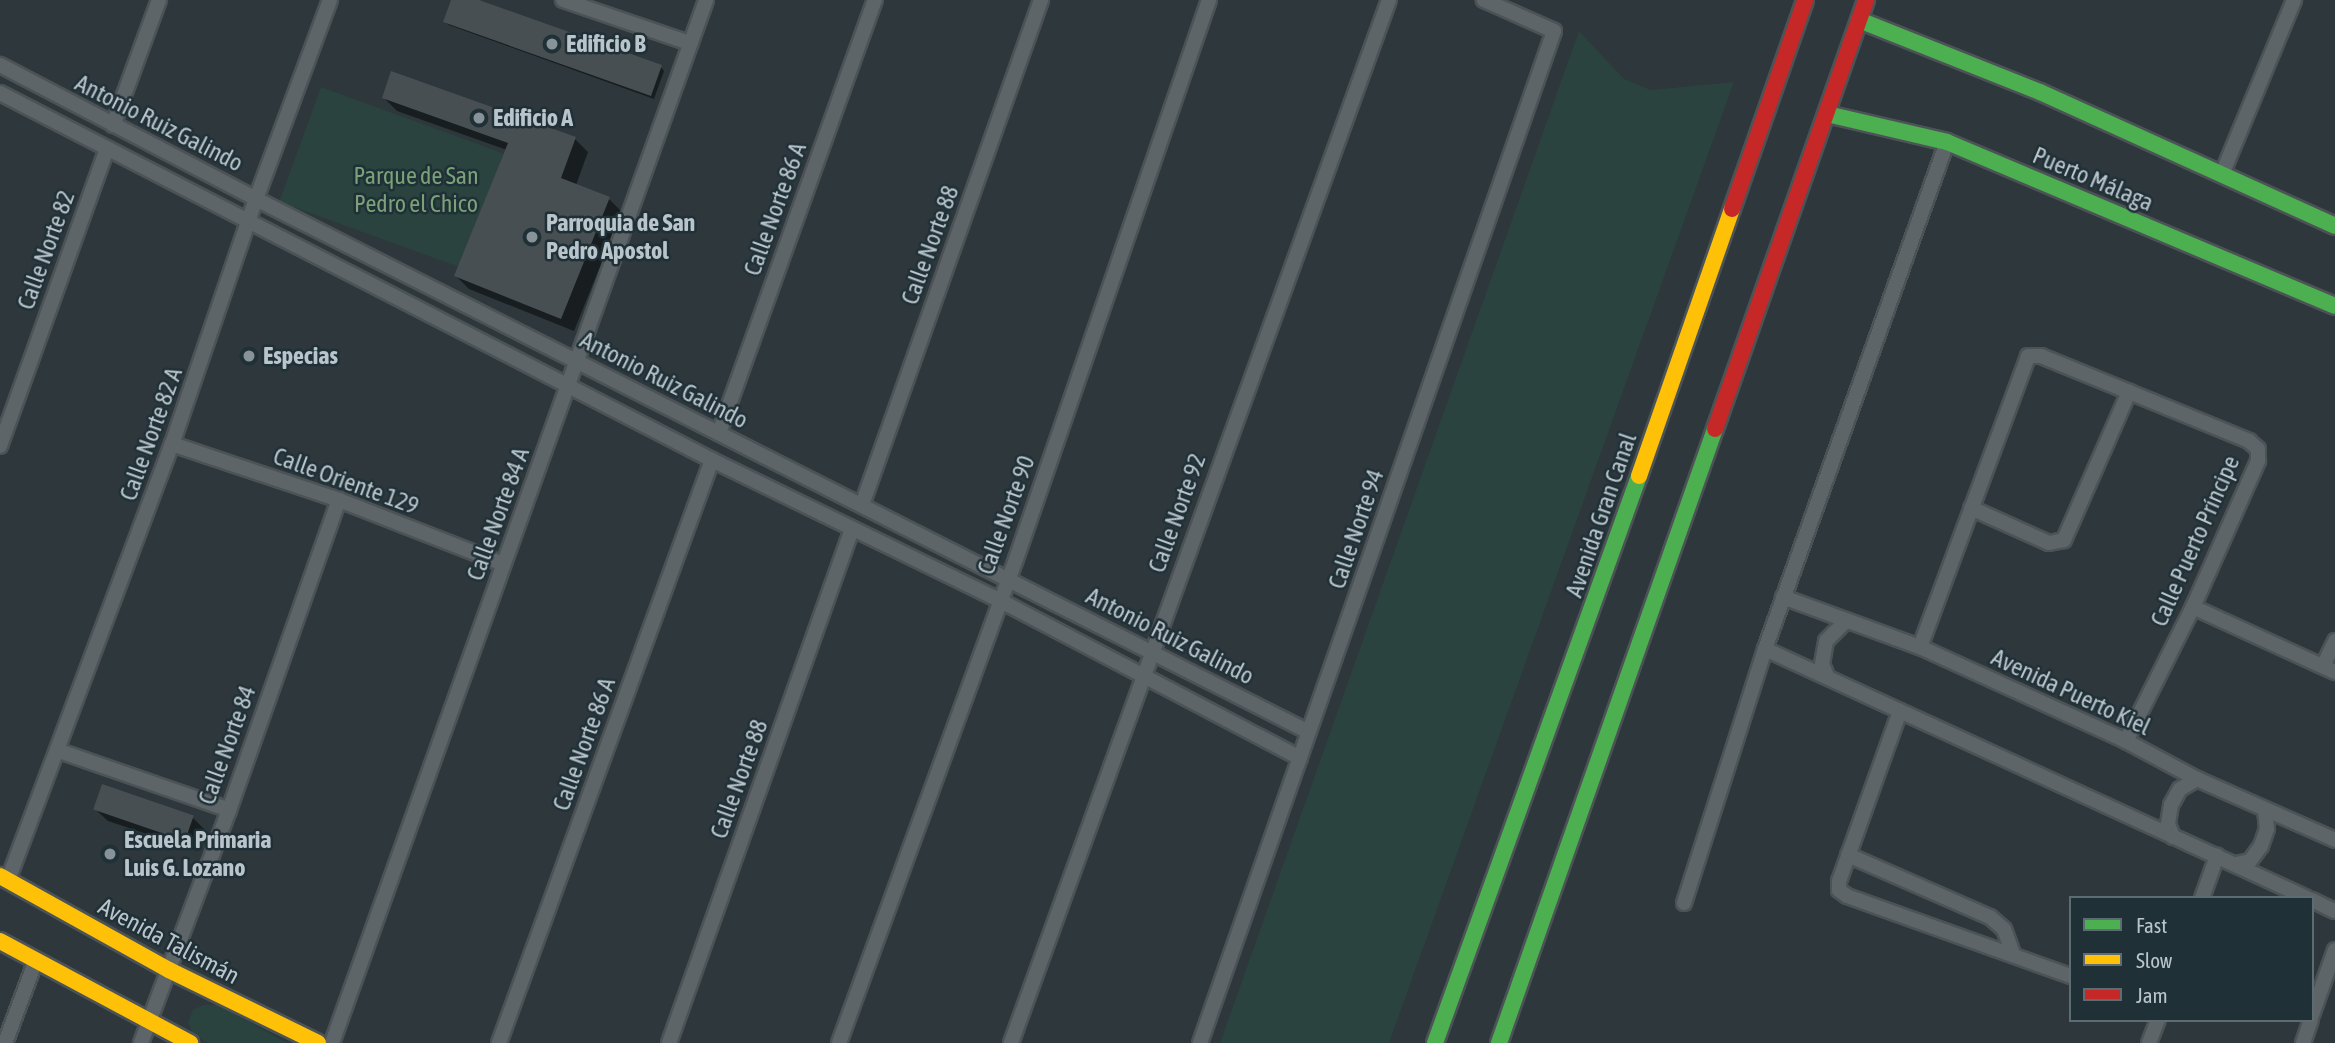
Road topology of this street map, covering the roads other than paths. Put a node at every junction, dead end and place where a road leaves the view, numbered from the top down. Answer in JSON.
{"nodes":[{"id":1,"x":159,"y":0,"type":"edge"},
{"id":2,"x":330,"y":0,"type":"edge"},
{"id":3,"x":563,"y":0,"type":"edge"},
{"id":4,"x":706,"y":0,"type":"edge"},
{"id":5,"x":875,"y":0,"type":"edge"},
{"id":6,"x":1041,"y":0,"type":"edge"},
{"id":7,"x":1209,"y":0,"type":"edge"},
{"id":8,"x":1389,"y":0,"type":"edge"},
{"id":9,"x":1484,"y":0,"type":"edge"},
{"id":10,"x":1805,"y":0,"type":"edge"},
{"id":11,"x":1866,"y":0,"type":"edge"},
{"id":12,"x":2294,"y":0,"type":"edge"},
{"id":13,"x":1859,"y":20,"type":"junction"},
{"id":14,"x":689,"y":43,"type":"junction"},
{"id":15,"x":0,"y":65,"type":"edge"},
{"id":16,"x":0,"y":93,"type":"edge"},
{"id":17,"x":1827,"y":114,"type":"junction"},
{"id":18,"x":113,"y":125,"type":"junction"},
{"id":19,"x":1947,"y":142,"type":"junction"},
{"id":20,"x":107,"y":149,"type":"junction"},
{"id":21,"x":2222,"y":174,"type":"junction"},
{"id":22,"x":256,"y":199,"type":"junction"},
{"id":23,"x":249,"y":220,"type":"junction"},
{"id":24,"x":2335,"y":226,"type":"edge"},
{"id":25,"x":2335,"y":306,"type":"edge"},
{"id":26,"x":577,"y":362,"type":"junction"},
{"id":27,"x":569,"y":386,"type":"junction"},
{"id":28,"x":2129,"y":392,"type":"junction"},
{"id":29,"x":719,"y":433,"type":"junction"},
{"id":30,"x":172,"y":444,"type":"junction"},
{"id":31,"x":0,"y":446,"type":"edge"},
{"id":32,"x":712,"y":460,"type":"junction"},
{"id":33,"x":339,"y":500,"type":"junction"},
{"id":34,"x":862,"y":505,"type":"junction"},
{"id":35,"x":1971,"y":508,"type":"junction"},
{"id":36,"x":852,"y":529,"type":"junction"},
{"id":37,"x":503,"y":564,"type":"junction"},
{"id":38,"x":1007,"y":578,"type":"junction"},
{"id":39,"x":1783,"y":597,"type":"junction"},
{"id":40,"x":999,"y":600,"type":"junction"},
{"id":41,"x":2193,"y":607,"type":"junction"},
{"id":42,"x":1845,"y":622,"type":"junction"},
{"id":43,"x":2335,"y":641,"type":"edge"},
{"id":44,"x":1920,"y":647,"type":"junction"},
{"id":45,"x":1765,"y":649,"type":"junction"},
{"id":46,"x":1150,"y":652,"type":"junction"},
{"id":47,"x":2329,"y":669,"type":"edge"},
{"id":48,"x":1142,"y":674,"type":"junction"},
{"id":49,"x":1826,"y":676,"type":"junction"},
{"id":50,"x":1900,"y":711,"type":"junction"},
{"id":51,"x":1309,"y":732,"type":"junction"},
{"id":52,"x":2126,"y":741,"type":"junction"},
{"id":53,"x":59,"y":751,"type":"junction"},
{"id":54,"x":1300,"y":758,"type":"junction"},
{"id":55,"x":2197,"y":779,"type":"junction"},
{"id":56,"x":229,"y":810,"type":"junction"},
{"id":57,"x":2265,"y":810,"type":"junction"},
{"id":58,"x":2173,"y":837,"type":"junction"},
{"id":59,"x":2335,"y":840,"type":"edge"},
{"id":60,"x":1849,"y":855,"type":"junction"},
{"id":61,"x":2217,"y":856,"type":"junction"},
{"id":62,"x":2236,"y":864,"type":"junction"},
{"id":63,"x":4,"y":878,"type":"edge"},
{"id":64,"x":2203,"y":896,"type":"edge"},
{"id":65,"x":2303,"y":896,"type":"edge"},
{"id":66,"x":2314,"y":901,"type":"edge"},
{"id":67,"x":1684,"y":903,"type":"dead end"},
{"id":68,"x":2335,"y":911,"type":"edge"},
{"id":69,"x":0,"y":942,"type":"edge"},
{"id":70,"x":2335,"y":950,"type":"edge"},
{"id":71,"x":2013,"y":954,"type":"junction"},
{"id":72,"x":36,"y":960,"type":"junction"},
{"id":73,"x":169,"y":970,"type":"junction"},
{"id":74,"x":2069,"y":975,"type":"edge"},
{"id":75,"x":2314,"y":1010,"type":"edge"},
{"id":76,"x":149,"y":1020,"type":"junction"},
{"id":77,"x":2157,"y":1022,"type":"edge"},
{"id":78,"x":2310,"y":1022,"type":"edge"},
{"id":79,"x":5,"y":1043,"type":"edge"},
{"id":80,"x":141,"y":1043,"type":"edge"},
{"id":81,"x":190,"y":1043,"type":"edge"},
{"id":82,"x":318,"y":1043,"type":"edge"},
{"id":83,"x":332,"y":1043,"type":"edge"},
{"id":84,"x":499,"y":1043,"type":"edge"},
{"id":85,"x":669,"y":1043,"type":"edge"},
{"id":86,"x":839,"y":1043,"type":"edge"},
{"id":87,"x":1011,"y":1043,"type":"edge"},
{"id":88,"x":1200,"y":1043,"type":"edge"},
{"id":89,"x":1435,"y":1043,"type":"edge"},
{"id":90,"x":1499,"y":1043,"type":"edge"},
{"id":91,"x":2149,"y":1043,"type":"edge"},
{"id":92,"x":2303,"y":1043,"type":"edge"}],
"edges":[{"from":1,"to":18,"type":"street"},
{"from":2,"to":22,"type":"street","name":"Calle Norte 82 A"},
{"from":3,"to":14,"type":"street"},
{"from":4,"to":14,"type":"street","name":"Calle Norte 84 A"},
{"from":5,"to":29,"type":"street","name":"Calle Norte 86 A"},
{"from":6,"to":34,"type":"street","name":"Calle Norte 88"},
{"from":7,"to":38,"type":"street","name":"Calle Norte 90"},
{"from":8,"to":46,"type":"street","name":"Calle Norte 92"},
{"from":9,"to":51,"type":"street","name":"Calle Norte 94"},
{"from":10,"to":89,"type":"main road","name":"Avenida Gran Canal"},
{"from":11,"to":13,"type":"main road"},
{"from":12,"to":21,"type":"street"},
{"from":13,"to":17,"type":"main road"},
{"from":13,"to":21,"type":"main road"},
{"from":14,"to":26,"type":"street","name":"Calle Norte 84 A"},
{"from":15,"to":18,"type":"street","name":"Antonio Ruiz Galindo"},
{"from":16,"to":20,"type":"street","name":"Antonio Ruiz Galindo"},
{"from":17,"to":19,"type":"main road","name":"Puerto Málaga"},
{"from":17,"to":90,"type":"main road"},
{"from":18,"to":22,"type":"street","name":"Antonio Ruiz Galindo"},
{"from":19,"to":25,"type":"main road","name":"Puerto Málaga"},
{"from":19,"to":39,"type":"street"},
{"from":20,"to":23,"type":"street","name":"Antonio Ruiz Galindo"},
{"from":20,"to":31,"type":"street","name":"Calle Norte 82"},
{"from":21,"to":24,"type":"main road"},
{"from":22,"to":23,"type":"street","name":"Calle Norte 82 A"},
{"from":22,"to":26,"type":"street","name":"Antonio Ruiz Galindo"},
{"from":23,"to":27,"type":"street","name":"Antonio Ruiz Galindo"},
{"from":23,"to":30,"type":"street","name":"Calle Norte 82 A"},
{"from":26,"to":27,"type":"street","name":"Calle Norte 84 A"},
{"from":26,"to":29,"type":"street","name":"Antonio Ruiz Galindo"},
{"from":27,"to":32,"type":"street","name":"Antonio Ruiz Galindo"},
{"from":27,"to":37,"type":"street","name":"Calle Norte 84 A"},
{"from":28,"to":35,"type":"street"},
{"from":28,"to":35,"type":"street","name":"Calle Puerto Príncipe"},
{"from":28,"to":41,"type":"street","name":"Calle Puerto Príncipe"},
{"from":29,"to":34,"type":"street","name":"Antonio Ruiz Galindo"},
{"from":30,"to":33,"type":"street","name":"Calle Oriente 129"},
{"from":30,"to":53,"type":"street","name":"Calle Norte 82 A"},
{"from":32,"to":36,"type":"street","name":"Antonio Ruiz Galindo"},
{"from":32,"to":84,"type":"street","name":"Calle Norte 86 A"},
{"from":33,"to":37,"type":"street","name":"Calle Oriente 129"},
{"from":33,"to":56,"type":"street","name":"Calle Norte 84"},
{"from":34,"to":38,"type":"street","name":"Antonio Ruiz Galindo"},
{"from":35,"to":44,"type":"street","name":"Calle Puerto Príncipe"},
{"from":36,"to":40,"type":"street","name":"Antonio Ruiz Galindo"},
{"from":36,"to":85,"type":"street","name":"Calle Norte 88"},
{"from":37,"to":83,"type":"street","name":"Calle Norte 84 A"},
{"from":38,"to":40,"type":"street","name":"Calle Norte 90"},
{"from":38,"to":46,"type":"street","name":"Antonio Ruiz Galindo"},
{"from":39,"to":42,"type":"street","name":"Avenida Puerto Kiel"},
{"from":39,"to":45,"type":"street"},
{"from":40,"to":48,"type":"street","name":"Antonio Ruiz Galindo"},
{"from":40,"to":86,"type":"street","name":"Calle Norte 90"},
{"from":41,"to":47,"type":"street"},
{"from":41,"to":52,"type":"street","name":"Calle Puerto Príncipe"},
{"from":42,"to":44,"type":"street","name":"Avenida Puerto Kiel"},
{"from":42,"to":49,"type":"street"},
{"from":43,"to":47,"type":"street"},
{"from":44,"to":52,"type":"street","name":"Avenida Puerto Kiel"},
{"from":45,"to":49,"type":"street"},
{"from":45,"to":67,"type":"street"},
{"from":46,"to":48,"type":"street","name":"Calle Norte 92"},
{"from":46,"to":51,"type":"street","name":"Antonio Ruiz Galindo"},
{"from":48,"to":54,"type":"street","name":"Antonio Ruiz Galindo"},
{"from":48,"to":87,"type":"street","name":"Calle Norte 92"},
{"from":49,"to":50,"type":"street"},
{"from":50,"to":58,"type":"street"},
{"from":50,"to":60,"type":"street"},
{"from":51,"to":54,"type":"street","name":"Calle Norte 94"},
{"from":52,"to":55,"type":"street","name":"Avenida Puerto Kiel"},
{"from":53,"to":56,"type":"street"},
{"from":53,"to":63,"type":"street","name":"Calle Norte 82 A"},
{"from":54,"to":88,"type":"street","name":"Calle Norte 94"},
{"from":55,"to":57,"type":"street","name":"Avenida Puerto Kiel"},
{"from":55,"to":58,"type":"street"},
{"from":56,"to":73,"type":"street","name":"Calle Norte 84"},
{"from":57,"to":59,"type":"street","name":"Avenida Puerto Kiel"},
{"from":57,"to":62,"type":"street"},
{"from":58,"to":61,"type":"street"},
{"from":60,"to":71,"type":"street"},
{"from":60,"to":71,"type":"street"},
{"from":61,"to":62,"type":"street"},
{"from":61,"to":64,"type":"street"},
{"from":62,"to":65,"type":"street"},
{"from":63,"to":73,"type":"main road","name":"Avenida Talismán"},
{"from":66,"to":68,"type":"street"},
{"from":69,"to":72,"type":"main road"},
{"from":70,"to":75,"type":"street"},
{"from":71,"to":74,"type":"street"},
{"from":72,"to":76,"type":"main road"},
{"from":72,"to":79,"type":"street"},
{"from":73,"to":76,"type":"street","name":"Calle Norte 84"},
{"from":73,"to":82,"type":"main road","name":"Avenida Talismán"},
{"from":76,"to":80,"type":"street","name":"Calle Norte 84"},
{"from":76,"to":81,"type":"main road"},
{"from":77,"to":91,"type":"street"},
{"from":78,"to":92,"type":"street"}]}
